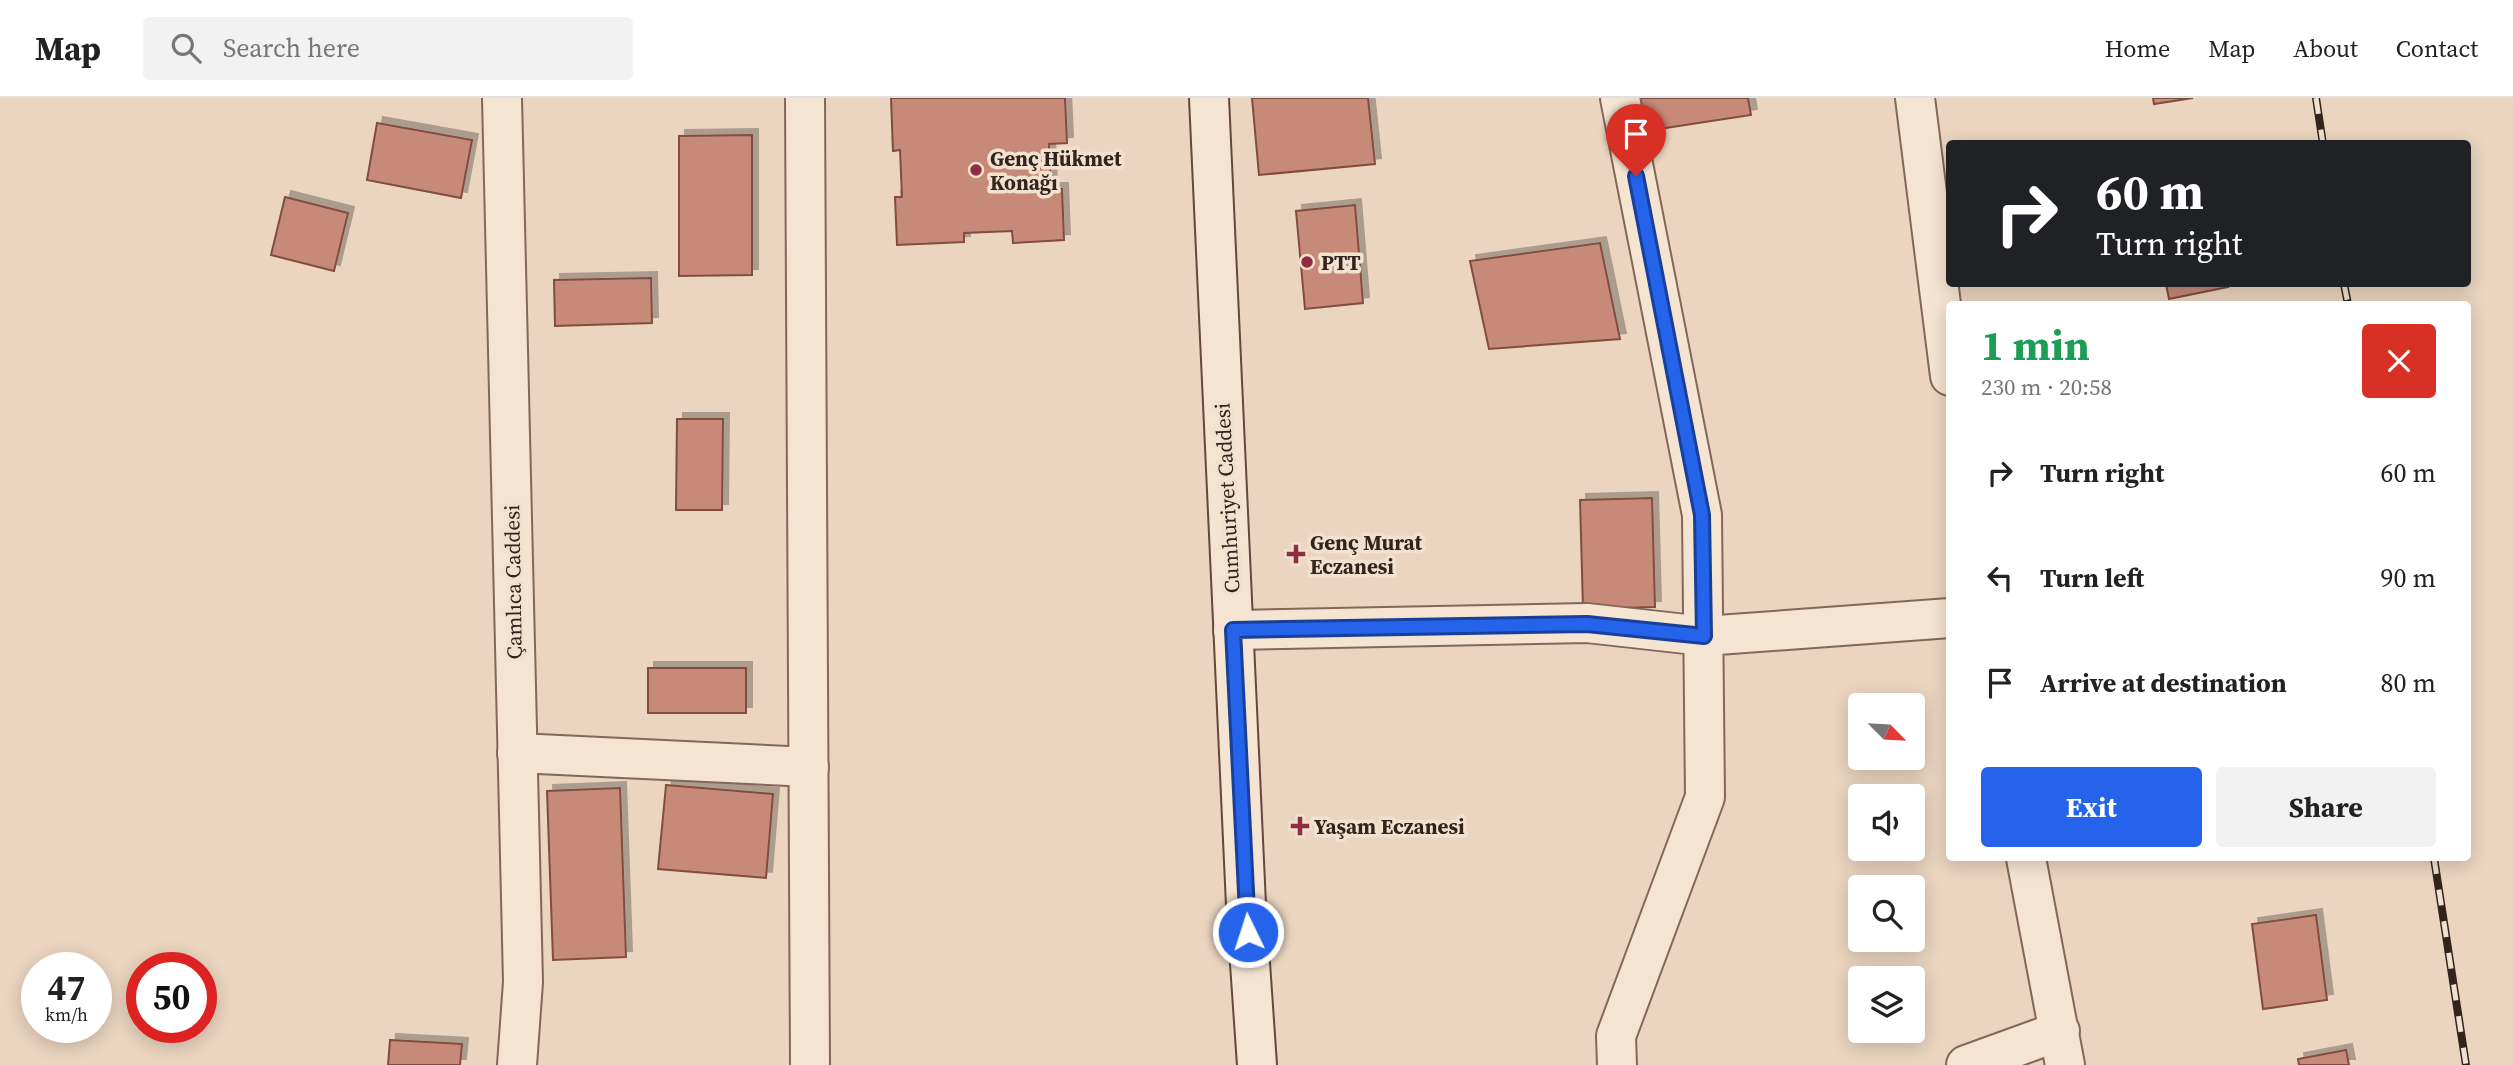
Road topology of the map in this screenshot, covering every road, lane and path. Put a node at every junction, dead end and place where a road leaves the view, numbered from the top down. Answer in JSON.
{"nodes":[{"id":1,"x":502,"y":98,"type":"edge"},
{"id":2,"x":805,"y":98,"type":"edge"},
{"id":3,"x":1209,"y":98,"type":"edge"},
{"id":4,"x":1620,"y":98,"type":"edge"},
{"id":5,"x":1915,"y":98,"type":"edge"},
{"id":6,"x":1946,"y":344,"type":"edge"},
{"id":7,"x":1946,"y":618,"type":"edge"},
{"id":8,"x":1233,"y":630,"type":"junction"},
{"id":9,"x":1704,"y":636,"type":"junction"},
{"id":10,"x":517,"y":753,"type":"junction"},
{"id":11,"x":809,"y":767,"type":"junction"},
{"id":12,"x":2027,"y":861,"type":"edge"},
{"id":13,"x":2062,"y":1048,"type":"edge"},
{"id":14,"x":517,"y":1065,"type":"edge"},
{"id":15,"x":810,"y":1065,"type":"edge"},
{"id":16,"x":1257,"y":1065,"type":"edge"},
{"id":17,"x":1617,"y":1065,"type":"edge"},
{"id":18,"x":1966,"y":1065,"type":"edge"}],
"edges":[{"from":1,"to":10,"type":"street","name":"Çamlıca Caddesi"},
{"from":2,"to":11,"type":"street"},
{"from":3,"to":8,"type":"street","name":"Cumhuriyet Caddesi"},
{"from":4,"to":9,"type":"street"},
{"from":5,"to":6,"type":"street"},
{"from":7,"to":9,"type":"street"},
{"from":8,"to":9,"type":"street"},
{"from":8,"to":16,"type":"street","name":"Cumhuriyet Caddesi"},
{"from":9,"to":17,"type":"street"},
{"from":10,"to":11,"type":"street"},
{"from":10,"to":14,"type":"street","name":"Çamlıca Caddesi"},
{"from":11,"to":15,"type":"street"},
{"from":12,"to":13,"type":"street"},
{"from":13,"to":18,"type":"street"}]}
